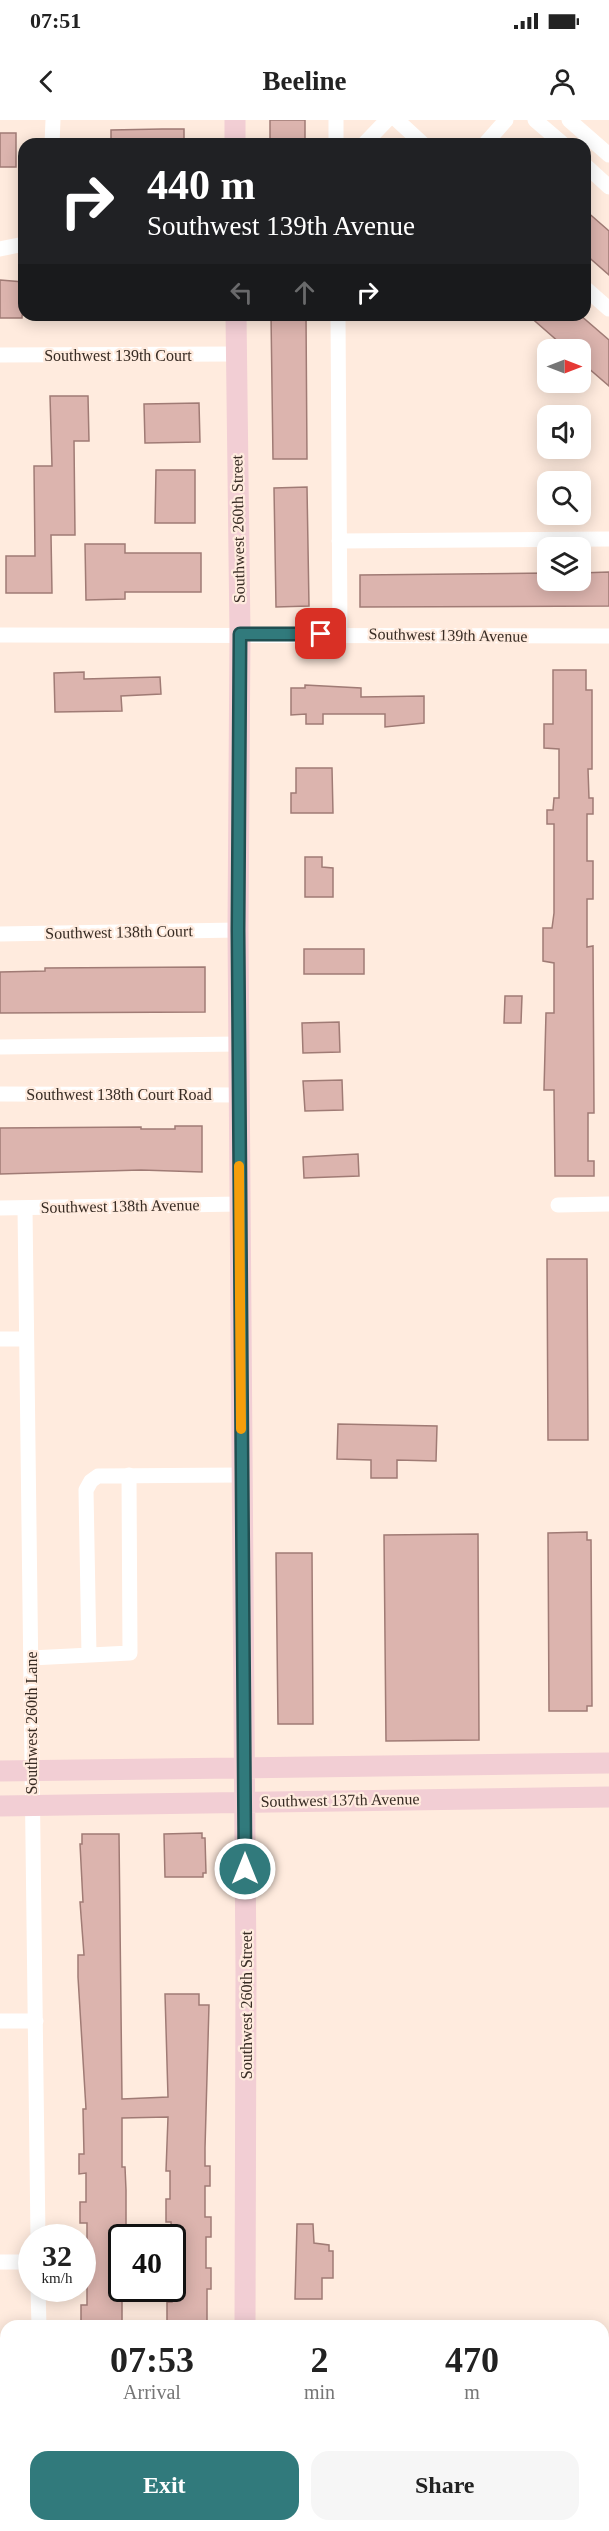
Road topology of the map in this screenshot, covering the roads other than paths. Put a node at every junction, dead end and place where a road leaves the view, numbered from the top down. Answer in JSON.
{"nodes":[{"id":1,"x":53,"y":120,"type":"edge"},
{"id":2,"x":235,"y":120,"type":"edge"},
{"id":3,"x":336,"y":120,"type":"edge"},
{"id":4,"x":387,"y":120,"type":"edge"},
{"id":5,"x":397,"y":120,"type":"edge"},
{"id":6,"x":506,"y":120,"type":"edge"},
{"id":7,"x":535,"y":120,"type":"edge"},
{"id":8,"x":569,"y":120,"type":"edge"},
{"id":9,"x":52,"y":138,"type":"edge"},
{"id":10,"x":235,"y":138,"type":"edge"},
{"id":11,"x":336,"y":138,"type":"edge"},
{"id":12,"x":370,"y":138,"type":"edge"},
{"id":13,"x":416,"y":138,"type":"edge"},
{"id":14,"x":490,"y":138,"type":"edge"},
{"id":15,"x":556,"y":138,"type":"edge"},
{"id":16,"x":590,"y":138,"type":"edge"},
{"id":17,"x":591,"y":139,"type":"edge"},
{"id":18,"x":609,"y":155,"type":"edge"},
{"id":19,"x":591,"y":170,"type":"edge"},
{"id":20,"x":609,"y":187,"type":"edge"},
{"id":21,"x":18,"y":245,"type":"edge"},
{"id":22,"x":0,"y":249,"type":"edge"},
{"id":23,"x":591,"y":293,"type":"edge"},
{"id":24,"x":609,"y":309,"type":"edge"},
{"id":25,"x":236,"y":321,"type":"edge"},
{"id":26,"x":338,"y":321,"type":"edge"},
{"id":27,"x":236,"y":354,"type":"junction"},
{"id":28,"x":0,"y":355,"type":"edge"},
{"id":29,"x":609,"y":539,"type":"edge"},
{"id":30,"x":339,"y":541,"type":"junction"},
{"id":31,"x":240,"y":634,"type":"junction"},
{"id":32,"x":340,"y":634,"type":"junction"},
{"id":33,"x":0,"y":635,"type":"edge"},
{"id":34,"x":609,"y":636,"type":"edge"},
{"id":35,"x":238,"y":930,"type":"junction"},
{"id":36,"x":0,"y":934,"type":"edge"},
{"id":37,"x":238,"y":1044,"type":"junction"},
{"id":38,"x":0,"y":1047,"type":"edge"},
{"id":39,"x":0,"y":1094,"type":"edge"},
{"id":40,"x":239,"y":1095,"type":"junction"},
{"id":41,"x":240,"y":1204,"type":"junction"},
{"id":42,"x":609,"y":1204,"type":"edge"},
{"id":43,"x":558,"y":1205,"type":"dead end"},
{"id":44,"x":0,"y":1208,"type":"edge"},
{"id":45,"x":25,"y":1208,"type":"junction"},
{"id":46,"x":0,"y":1339,"type":"edge"},
{"id":47,"x":26,"y":1339,"type":"junction"},
{"id":48,"x":129,"y":1475,"type":"junction"},
{"id":49,"x":241,"y":1475,"type":"junction"},
{"id":50,"x":89,"y":1655,"type":"junction"},
{"id":51,"x":31,"y":1658,"type":"junction"},
{"id":52,"x":609,"y":1763,"type":"edge"},
{"id":53,"x":244,"y":1767,"type":"junction"},
{"id":54,"x":30,"y":1770,"type":"junction"},
{"id":55,"x":0,"y":1771,"type":"edge"},
{"id":56,"x":609,"y":1797,"type":"edge"},
{"id":57,"x":244,"y":1801,"type":"junction"},
{"id":58,"x":0,"y":1806,"type":"edge"},
{"id":59,"x":31,"y":1806,"type":"junction"},
{"id":60,"x":0,"y":2021,"type":"edge"},
{"id":61,"x":36,"y":2021,"type":"junction"},
{"id":62,"x":38,"y":2224,"type":"edge"},
{"id":63,"x":0,"y":2262,"type":"edge"},
{"id":64,"x":18,"y":2262,"type":"edge"},
{"id":65,"x":38,"y":2302,"type":"edge"},
{"id":66,"x":39,"y":2320,"type":"edge"},
{"id":67,"x":245,"y":2320,"type":"edge"}],
"edges":[{"from":1,"to":9,"type":"street"},
{"from":2,"to":10,"type":"street"},
{"from":3,"to":11,"type":"street"},
{"from":4,"to":12,"type":"street"},
{"from":5,"to":13,"type":"street"},
{"from":6,"to":14,"type":"street"},
{"from":7,"to":15,"type":"street"},
{"from":8,"to":16,"type":"street"},
{"from":17,"to":18,"type":"street"},
{"from":19,"to":20,"type":"street"},
{"from":21,"to":22,"type":"street"},
{"from":23,"to":24,"type":"street"},
{"from":25,"to":27,"type":"street","name":"Southwest 260th Street"},
{"from":26,"to":30,"type":"street"},
{"from":27,"to":28,"type":"street","name":"Southwest 139th Court"},
{"from":27,"to":31,"type":"street","name":"Southwest 260th Street"},
{"from":29,"to":30,"type":"street"},
{"from":30,"to":32,"type":"street"},
{"from":31,"to":32,"type":"street","name":"Southwest 139th Avenue"},
{"from":31,"to":33,"type":"street","name":"Southwest 139th Avenue"},
{"from":31,"to":35,"type":"street","name":"Southwest 260th Street"},
{"from":32,"to":34,"type":"street","name":"Southwest 139th Avenue"},
{"from":35,"to":36,"type":"street","name":"Southwest 138th Court"},
{"from":35,"to":37,"type":"street","name":"Southwest 260th Street"},
{"from":37,"to":38,"type":"street"},
{"from":37,"to":40,"type":"street","name":"Southwest 260th Street"},
{"from":39,"to":40,"type":"street","name":"Southwest 138th Court Road"},
{"from":40,"to":41,"type":"street","name":"Southwest 260th Street"},
{"from":41,"to":45,"type":"street","name":"Southwest 138th Avenue"},
{"from":41,"to":49,"type":"street","name":"Southwest 260th Street"},
{"from":42,"to":43,"type":"street"},
{"from":44,"to":45,"type":"street","name":"Southwest 138th Avenue"},
{"from":45,"to":47,"type":"street","name":"Southwest 260th Lane"},
{"from":46,"to":47,"type":"street"},
{"from":47,"to":51,"type":"street","name":"Southwest 260th Lane"},
{"from":48,"to":49,"type":"street"},
{"from":48,"to":50,"type":"street"},
{"from":48,"to":50,"type":"street"},
{"from":49,"to":53,"type":"street","name":"Southwest 260th Street"},
{"from":50,"to":51,"type":"street"},
{"from":51,"to":54,"type":"street","name":"Southwest 260th Lane"},
{"from":52,"to":53,"type":"street","name":"Southwest 137th Avenue"},
{"from":53,"to":54,"type":"street","name":"Southwest 137th Avenue"},
{"from":53,"to":57,"type":"street","name":"Southwest 260th Street"},
{"from":54,"to":55,"type":"street","name":"Southwest 137th Avenue"},
{"from":54,"to":59,"type":"street","name":"Southwest 260th Lane"},
{"from":56,"to":57,"type":"street","name":"Southwest 137th Avenue"},
{"from":57,"to":59,"type":"street","name":"Southwest 137th Avenue"},
{"from":57,"to":67,"type":"street","name":"Southwest 260th Street"},
{"from":58,"to":59,"type":"street","name":"Southwest 137th Avenue"},
{"from":59,"to":61,"type":"street","name":"Southwest 260th Lane"},
{"from":60,"to":61,"type":"street"},
{"from":61,"to":62,"type":"street","name":"Southwest 260th Lane"},
{"from":63,"to":64,"type":"street"},
{"from":65,"to":66,"type":"street"}]}
